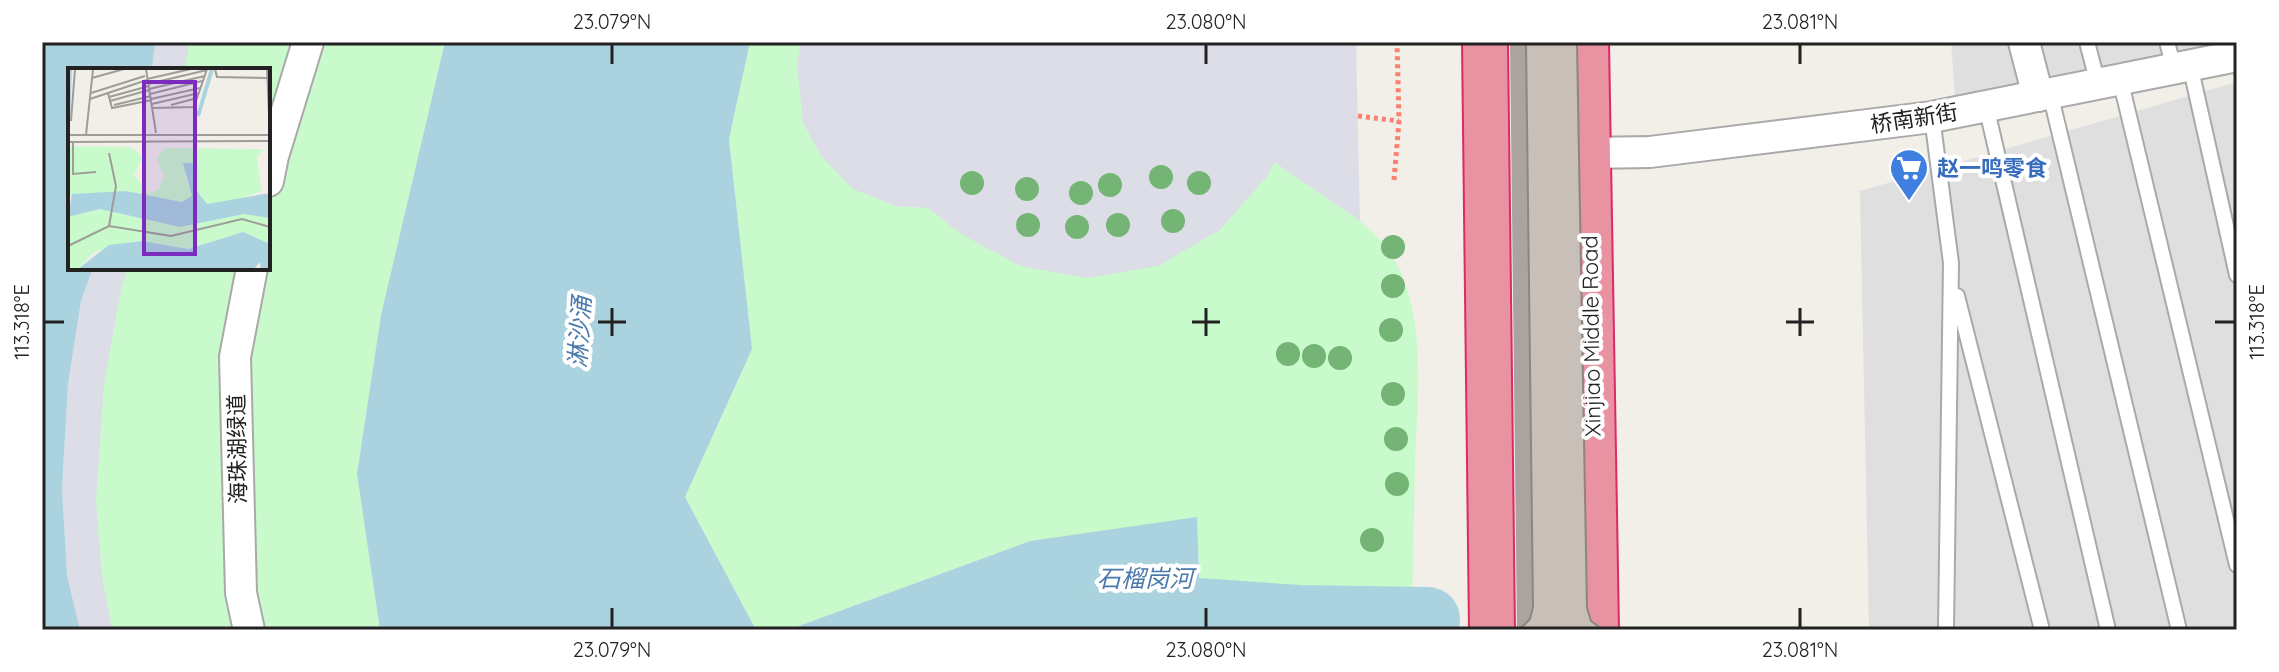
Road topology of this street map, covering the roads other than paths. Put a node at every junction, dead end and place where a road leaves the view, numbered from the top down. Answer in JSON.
{"nodes":[{"id":1,"x":308,"y":42,"type":"edge"},
{"id":2,"x":1485,"y":42,"type":"edge"},
{"id":3,"x":1586,"y":42,"type":"edge"},
{"id":4,"x":2024,"y":42,"type":"edge"},
{"id":5,"x":2087,"y":42,"type":"edge"},
{"id":6,"x":2231,"y":52,"type":"edge"},
{"id":7,"x":2177,"y":58,"type":"edge"},
{"id":8,"x":2109,"y":82,"type":"junction"},
{"id":9,"x":2044,"y":94,"type":"junction"},
{"id":10,"x":1986,"y":106,"type":"junction"},
{"id":11,"x":1932,"y":117,"type":"junction"},
{"id":12,"x":1588,"y":153,"type":"junction"},
{"id":13,"x":270,"y":171,"type":"edge"},
{"id":14,"x":252,"y":270,"type":"edge"},
{"id":15,"x":2237,"y":275,"type":"edge"},
{"id":16,"x":1951,"y":277,"type":"junction"},
{"id":17,"x":2237,"y":565,"type":"edge"},
{"id":18,"x":249,"y":630,"type":"edge"},
{"id":19,"x":1492,"y":630,"type":"edge"},
{"id":20,"x":1596,"y":630,"type":"edge"},
{"id":21,"x":1946,"y":630,"type":"edge"},
{"id":22,"x":2042,"y":630,"type":"edge"},
{"id":23,"x":2108,"y":630,"type":"edge"},
{"id":24,"x":2179,"y":630,"type":"edge"}],
"edges":[{"from":1,"to":13,"type":"street"},
{"from":2,"to":19,"type":"highway"},
{"from":3,"to":12,"type":"highway","name":"Xinjiao Middle Road"},
{"from":4,"to":9,"type":"street"},
{"from":5,"to":8,"type":"lane"},
{"from":6,"to":7,"type":"street","name":"桥南新街"},
{"from":7,"to":8,"type":"street","name":"桥南新街"},
{"from":7,"to":15,"type":"lane"},
{"from":8,"to":9,"type":"street","name":"桥南新街"},
{"from":8,"to":17,"type":"lane"},
{"from":9,"to":10,"type":"street","name":"桥南新街"},
{"from":9,"to":24,"type":"lane"},
{"from":10,"to":11,"type":"street","name":"桥南新街"},
{"from":10,"to":23,"type":"lane"},
{"from":11,"to":12,"type":"street","name":"桥南新街"},
{"from":11,"to":16,"type":"lane"},
{"from":12,"to":20,"type":"highway","name":"Xinjiao Middle Road"},
{"from":14,"to":18,"type":"street","name":"海珠湖绿道"},
{"from":16,"to":21,"type":"lane"},
{"from":16,"to":22,"type":"lane"}]}
